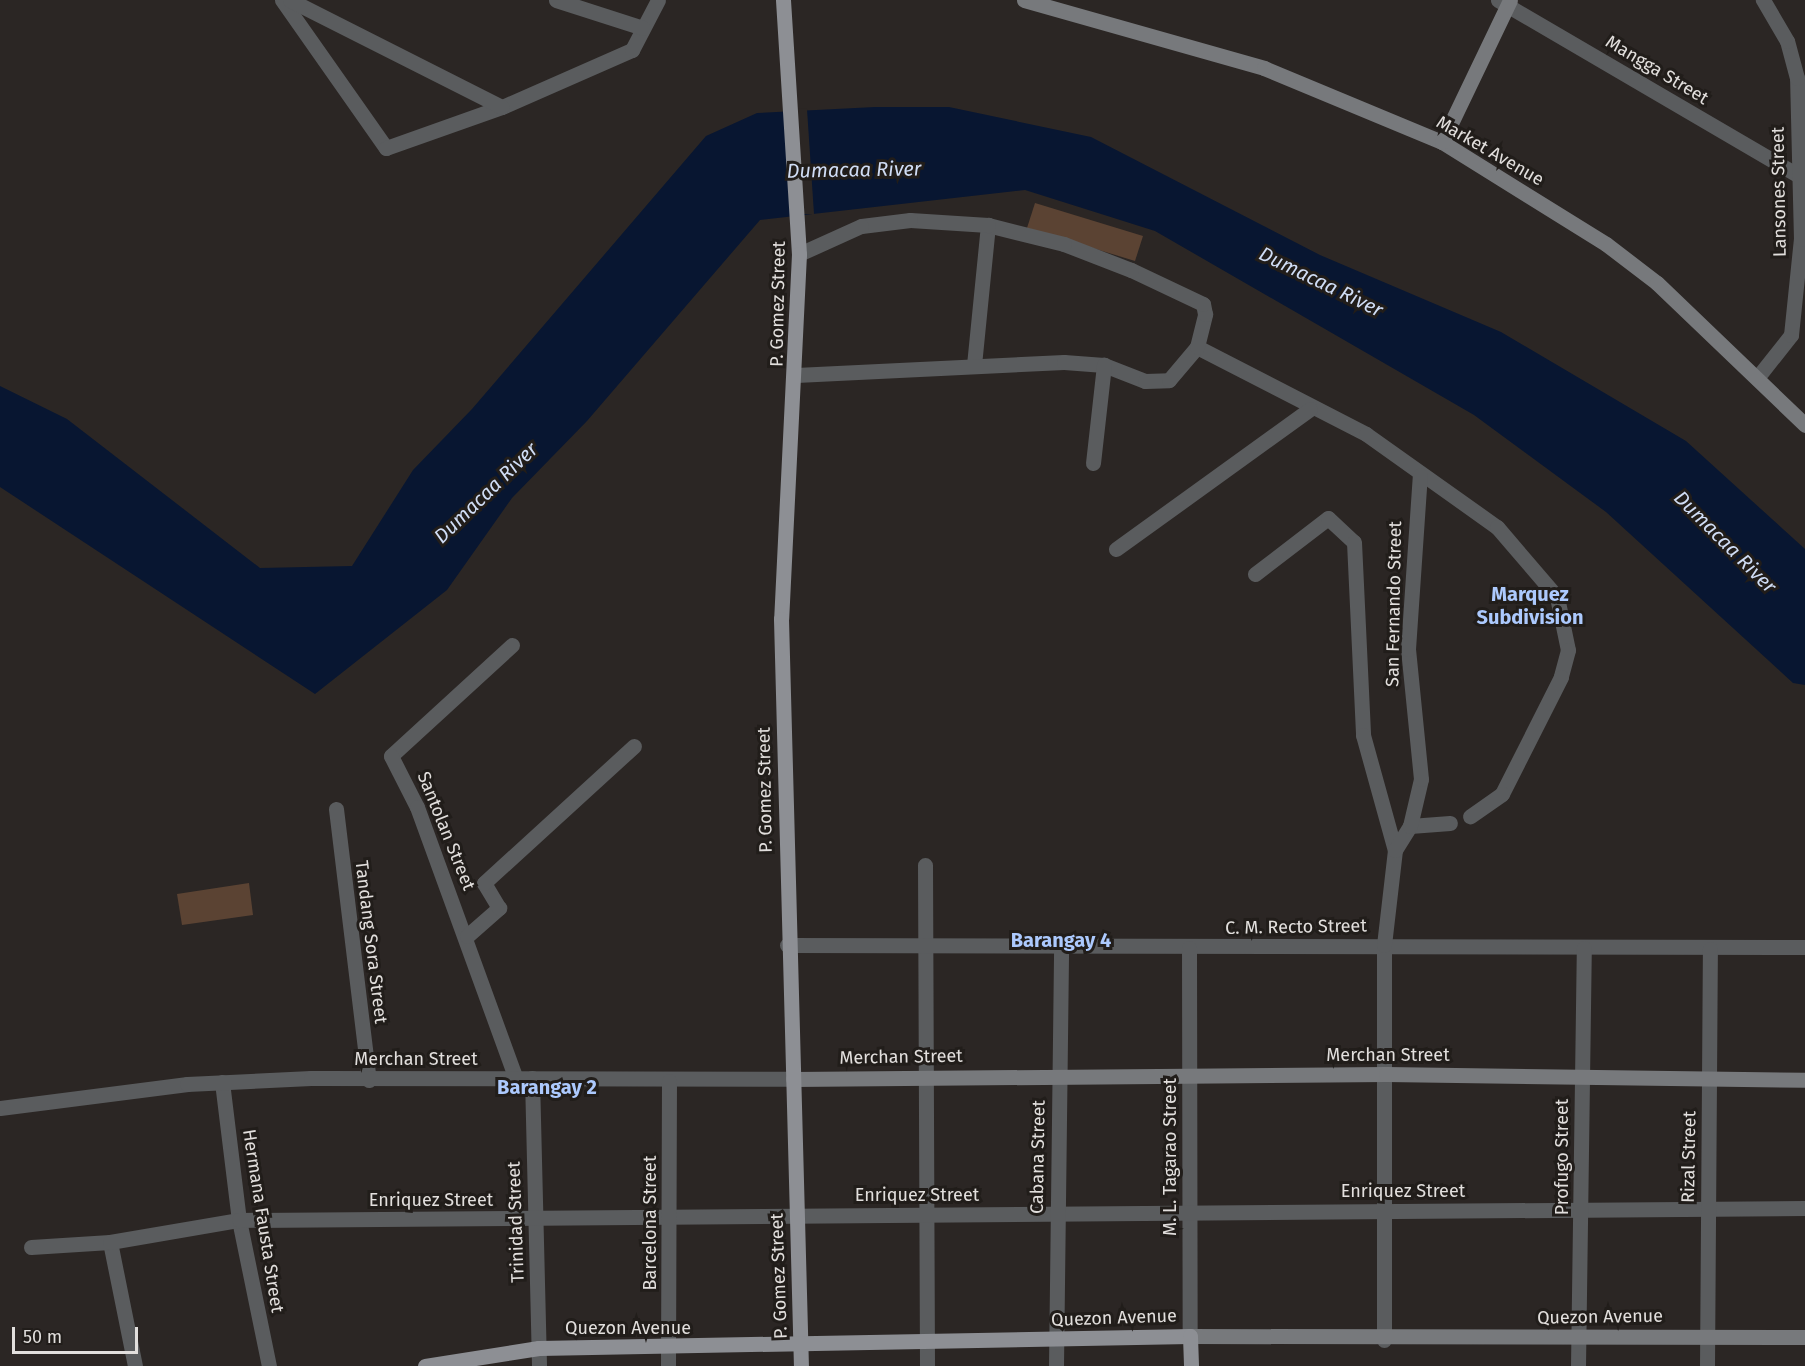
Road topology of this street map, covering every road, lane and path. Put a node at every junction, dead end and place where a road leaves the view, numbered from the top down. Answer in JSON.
{"nodes":[{"id":1,"x":282,"y":0,"type":"edge"},
{"id":2,"x":290,"y":0,"type":"edge"},
{"id":3,"x":556,"y":0,"type":"edge"},
{"id":4,"x":658,"y":0,"type":"edge"},
{"id":5,"x":783,"y":0,"type":"edge"},
{"id":6,"x":1024,"y":0,"type":"edge"},
{"id":7,"x":1763,"y":0,"type":"edge"},
{"id":8,"x":1505,"y":1,"type":"edge"},
{"id":9,"x":644,"y":28,"type":"junction"},
{"id":10,"x":502,"y":107,"type":"junction"},
{"id":11,"x":1442,"y":142,"type":"junction"},
{"id":12,"x":1796,"y":174,"type":"junction"},
{"id":13,"x":988,"y":225,"type":"junction"},
{"id":14,"x":800,"y":254,"type":"junction"},
{"id":15,"x":1197,"y":347,"type":"junction"},
{"id":16,"x":974,"y":365,"type":"junction"},
{"id":17,"x":1104,"y":365,"type":"junction"},
{"id":18,"x":796,"y":375,"type":"junction"},
{"id":19,"x":1757,"y":378,"type":"junction"},
{"id":20,"x":1310,"y":409,"type":"junction"},
{"id":21,"x":1805,"y":425,"type":"edge"},
{"id":22,"x":1094,"y":463,"type":"dead end"},
{"id":23,"x":1420,"y":475,"type":"junction"},
{"id":24,"x":1116,"y":549,"type":"dead end"},
{"id":25,"x":1255,"y":574,"type":"dead end"},
{"id":26,"x":513,"y":645,"type":"dead end"},
{"id":27,"x":634,"y":746,"type":"dead end"},
{"id":28,"x":336,"y":809,"type":"dead end"},
{"id":29,"x":1470,"y":816,"type":"dead end"},
{"id":30,"x":1450,"y":823,"type":"dead end"},
{"id":31,"x":1410,"y":826,"type":"junction"},
{"id":32,"x":1395,"y":850,"type":"junction"},
{"id":33,"x":924,"y":865,"type":"dead end"},
{"id":34,"x":467,"y":936,"type":"junction"},
{"id":35,"x":787,"y":945,"type":"junction"},
{"id":36,"x":1384,"y":945,"type":"junction"},
{"id":37,"x":1805,"y":947,"type":"edge"},
{"id":38,"x":926,"y":948,"type":"junction"},
{"id":39,"x":1060,"y":948,"type":"junction"},
{"id":40,"x":1189,"y":948,"type":"junction"},
{"id":41,"x":1584,"y":948,"type":"junction"},
{"id":42,"x":1710,"y":949,"type":"junction"},
{"id":43,"x":1386,"y":1074,"type":"junction"},
{"id":44,"x":926,"y":1076,"type":"junction"},
{"id":45,"x":1059,"y":1077,"type":"junction"},
{"id":46,"x":1189,"y":1077,"type":"junction"},
{"id":47,"x":1582,"y":1077,"type":"junction"},
{"id":48,"x":524,"y":1078,"type":"junction"},
{"id":49,"x":793,"y":1079,"type":"junction"},
{"id":50,"x":369,"y":1080,"type":"junction"},
{"id":51,"x":669,"y":1080,"type":"junction"},
{"id":52,"x":1805,"y":1080,"type":"edge"},
{"id":53,"x":1710,"y":1081,"type":"junction"},
{"id":54,"x":222,"y":1082,"type":"junction"},
{"id":55,"x":0,"y":1108,"type":"edge"},
{"id":56,"x":1805,"y":1208,"type":"edge"},
{"id":57,"x":1708,"y":1209,"type":"junction"},
{"id":58,"x":1381,"y":1210,"type":"junction"},
{"id":59,"x":1581,"y":1211,"type":"junction"},
{"id":60,"x":1056,"y":1212,"type":"junction"},
{"id":61,"x":1189,"y":1212,"type":"junction"},
{"id":62,"x":795,"y":1215,"type":"junction"},
{"id":63,"x":926,"y":1215,"type":"junction"},
{"id":64,"x":670,"y":1217,"type":"junction"},
{"id":65,"x":535,"y":1219,"type":"junction"},
{"id":66,"x":239,"y":1220,"type":"junction"},
{"id":67,"x":110,"y":1242,"type":"junction"},
{"id":68,"x":31,"y":1247,"type":"dead end"},
{"id":69,"x":1707,"y":1334,"type":"junction"},
{"id":70,"x":1190,"y":1336,"type":"junction"},
{"id":71,"x":1805,"y":1337,"type":"edge"},
{"id":72,"x":1579,"y":1338,"type":"junction"},
{"id":73,"x":1056,"y":1339,"type":"junction"},
{"id":74,"x":1384,"y":1340,"type":"junction"},
{"id":75,"x":801,"y":1344,"type":"junction"},
{"id":76,"x":927,"y":1345,"type":"junction"},
{"id":77,"x":539,"y":1348,"type":"junction"},
{"id":78,"x":668,"y":1348,"type":"junction"},
{"id":79,"x":135,"y":1366,"type":"edge"},
{"id":80,"x":268,"y":1366,"type":"edge"},
{"id":81,"x":425,"y":1366,"type":"edge"},
{"id":82,"x":539,"y":1366,"type":"edge"},
{"id":83,"x":668,"y":1366,"type":"edge"},
{"id":84,"x":801,"y":1366,"type":"edge"},
{"id":85,"x":927,"y":1366,"type":"edge"},
{"id":86,"x":1056,"y":1366,"type":"edge"},
{"id":87,"x":1191,"y":1366,"type":"edge"},
{"id":88,"x":1578,"y":1366,"type":"edge"},
{"id":89,"x":1707,"y":1366,"type":"edge"}],
"edges":[{"from":1,"to":10,"type":"street"},
{"from":2,"to":10,"type":"street"},
{"from":3,"to":9,"type":"street"},
{"from":4,"to":9,"type":"street"},
{"from":5,"to":14,"type":"main road","name":"P. Gomez Street"},
{"from":6,"to":11,"type":"main road","name":"Market Avenue"},
{"from":7,"to":12,"type":"street","name":"Lansones Street"},
{"from":8,"to":11,"type":"main road"},
{"from":8,"to":12,"type":"street","name":"Mangga Street"},
{"from":9,"to":10,"type":"street"},
{"from":11,"to":19,"type":"main road","name":"Market Avenue"},
{"from":12,"to":19,"type":"street","name":"Lansones Street"},
{"from":13,"to":14,"type":"street"},
{"from":13,"to":15,"type":"street"},
{"from":13,"to":16,"type":"street"},
{"from":14,"to":18,"type":"main road","name":"P. Gomez Street"},
{"from":15,"to":17,"type":"street"},
{"from":15,"to":20,"type":"street"},
{"from":16,"to":17,"type":"street"},
{"from":16,"to":18,"type":"street"},
{"from":17,"to":22,"type":"street"},
{"from":18,"to":35,"type":"main road","name":"P. Gomez Street"},
{"from":19,"to":21,"type":"main road","name":"Market Avenue"},
{"from":20,"to":23,"type":"street"},
{"from":20,"to":24,"type":"street"},
{"from":23,"to":29,"type":"street"},
{"from":23,"to":31,"type":"street","name":"San Fernando Street"},
{"from":25,"to":32,"type":"street"},
{"from":26,"to":34,"type":"street","name":"Santolan Street"},
{"from":27,"to":34,"type":"street"},
{"from":28,"to":50,"type":"street","name":"Tandang Sora Street"},
{"from":30,"to":31,"type":"street"},
{"from":31,"to":32,"type":"street","name":"San Fernando Street"},
{"from":32,"to":36,"type":"street","name":"San Fernando Street"},
{"from":33,"to":38,"type":"street"},
{"from":34,"to":48,"type":"street","name":"Santolan Street"},
{"from":35,"to":38,"type":"street","name":"C. M. Recto Street"},
{"from":35,"to":49,"type":"main road","name":"P. Gomez Street"},
{"from":36,"to":40,"type":"street","name":"C. M. Recto Street"},
{"from":36,"to":41,"type":"street","name":"C. M. Recto Street"},
{"from":36,"to":43,"type":"street","name":"San Fernando Street"},
{"from":37,"to":42,"type":"street","name":"C. M. Recto Street"},
{"from":38,"to":39,"type":"street","name":"C. M. Recto Street"},
{"from":38,"to":44,"type":"street"},
{"from":39,"to":40,"type":"street","name":"C. M. Recto Street"},
{"from":39,"to":45,"type":"street","name":"Cabana Street"},
{"from":40,"to":46,"type":"street","name":"M. L. Tagarao Street"},
{"from":41,"to":42,"type":"street","name":"C. M. Recto Street"},
{"from":41,"to":47,"type":"street","name":"Profugo Street"},
{"from":42,"to":53,"type":"street","name":"Rizal Street"},
{"from":43,"to":46,"type":"main road","name":"Merchan Street"},
{"from":43,"to":47,"type":"main road","name":"Merchan Street"},
{"from":43,"to":58,"type":"street","name":"San Fernando Street"},
{"from":44,"to":45,"type":"main road","name":"Merchan Street"},
{"from":44,"to":49,"type":"main road","name":"Merchan Street"},
{"from":44,"to":63,"type":"street"},
{"from":45,"to":46,"type":"main road","name":"Merchan Street"},
{"from":45,"to":60,"type":"street","name":"Cabana Street"},
{"from":46,"to":61,"type":"street","name":"M. L. Tagarao Street"},
{"from":47,"to":53,"type":"main road","name":"Merchan Street"},
{"from":47,"to":59,"type":"street","name":"Profugo Street"},
{"from":48,"to":50,"type":"street","name":"Merchan Street"},
{"from":48,"to":51,"type":"street","name":"Merchan Street"},
{"from":48,"to":65,"type":"street","name":"Trinidad Street"},
{"from":49,"to":51,"type":"street","name":"Merchan Street"},
{"from":49,"to":62,"type":"main road","name":"P. Gomez Street"},
{"from":50,"to":54,"type":"street","name":"Merchan Street"},
{"from":51,"to":64,"type":"street","name":"Barcelona Street"},
{"from":52,"to":53,"type":"main road","name":"Merchan Street"},
{"from":53,"to":57,"type":"street","name":"Rizal Street"},
{"from":54,"to":55,"type":"street","name":"Merchan Street"},
{"from":54,"to":66,"type":"street","name":"Hermana Fausta Street"},
{"from":56,"to":57,"type":"street","name":"Enriquez Street"},
{"from":57,"to":59,"type":"street","name":"Enriquez Street"},
{"from":57,"to":69,"type":"street","name":"Rizal Street"},
{"from":58,"to":59,"type":"street","name":"Enriquez Street"},
{"from":58,"to":61,"type":"street","name":"Enriquez Street"},
{"from":58,"to":74,"type":"street","name":"San Fernando Street"},
{"from":59,"to":72,"type":"street","name":"Profugo Street"},
{"from":60,"to":61,"type":"street","name":"Enriquez Street"},
{"from":60,"to":63,"type":"street","name":"Enriquez Street"},
{"from":60,"to":73,"type":"street","name":"Cabana Street"},
{"from":61,"to":70,"type":"street","name":"M. L. Tagarao Street"},
{"from":62,"to":63,"type":"street","name":"Enriquez Street"},
{"from":62,"to":64,"type":"street","name":"Enriquez Street"},
{"from":62,"to":75,"type":"main road","name":"P. Gomez Street"},
{"from":63,"to":76,"type":"street"},
{"from":64,"to":65,"type":"street","name":"Enriquez Street"},
{"from":64,"to":78,"type":"street","name":"Barcelona Street"},
{"from":65,"to":66,"type":"street","name":"Enriquez Street"},
{"from":65,"to":77,"type":"street","name":"Trinidad Street"},
{"from":66,"to":67,"type":"street","name":"Enriquez Street"},
{"from":66,"to":80,"type":"street","name":"Hermana Fausta Street"},
{"from":67,"to":68,"type":"street","name":"Enriquez Street"},
{"from":67,"to":79,"type":"street"},
{"from":69,"to":71,"type":"main road","name":"Quezon Avenue"},
{"from":69,"to":72,"type":"main road","name":"Quezon Avenue"},
{"from":69,"to":89,"type":"street","name":"Rizal Street"},
{"from":70,"to":73,"type":"main road","name":"Quezon Avenue"},
{"from":70,"to":74,"type":"main road","name":"Quezon Avenue"},
{"from":70,"to":87,"type":"main road","name":"M. L. Tagarao Street"},
{"from":72,"to":74,"type":"main road","name":"Quezon Avenue"},
{"from":72,"to":88,"type":"street","name":"Profugo Street"},
{"from":73,"to":76,"type":"main road","name":"Quezon Avenue"},
{"from":73,"to":86,"type":"street","name":"Cabana Street"},
{"from":75,"to":76,"type":"main road","name":"Quezon Avenue"},
{"from":75,"to":78,"type":"main road","name":"Quezon Avenue"},
{"from":75,"to":84,"type":"main road","name":"P. Gomez Street"},
{"from":76,"to":85,"type":"street"},
{"from":77,"to":78,"type":"main road","name":"Quezon Avenue"},
{"from":77,"to":81,"type":"main road","name":"Quezon Avenue"},
{"from":77,"to":82,"type":"street","name":"Trinidad Street"},
{"from":78,"to":83,"type":"street","name":"Barcelona Street"}]}
